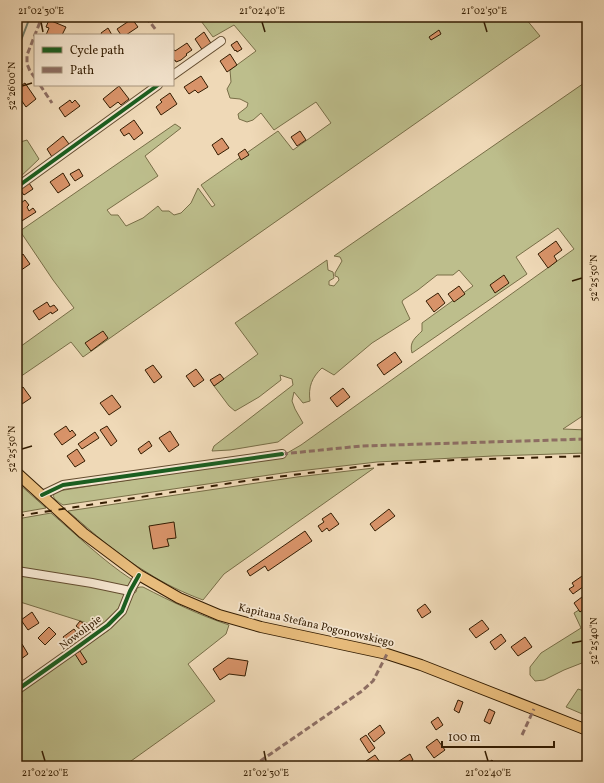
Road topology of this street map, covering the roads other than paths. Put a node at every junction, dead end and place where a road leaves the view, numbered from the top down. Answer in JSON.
{"nodes":[{"id":1,"x":221,"y":41,"type":"dead end"},
{"id":2,"x":174,"y":73,"type":"edge"},
{"id":3,"x":157,"y":86,"type":"edge"},
{"id":4,"x":17,"y":187,"type":"edge"},
{"id":5,"x":282,"y":454,"type":"dead end"},
{"id":6,"x":17,"y":472,"type":"edge"},
{"id":7,"x":42,"y":495,"type":"junction"},
{"id":8,"x":17,"y":571,"type":"edge"},
{"id":9,"x":139,"y":575,"type":"junction"},
{"id":10,"x":130,"y":591,"type":"junction"},
{"id":11,"x":17,"y":690,"type":"edge"},
{"id":12,"x":587,"y":730,"type":"edge"}],
"edges":[{"from":1,"to":2,"type":"street"},
{"from":3,"to":4,"type":"street"},
{"from":5,"to":7,"type":"street"},
{"from":6,"to":7,"type":"main road","name":"Kapitana Stefana Pogonowskiego"},
{"from":7,"to":9,"type":"main road","name":"Kapitana Stefana Pogonowskiego"},
{"from":8,"to":10,"type":"street"},
{"from":9,"to":10,"type":"street","name":"Nowolipie"},
{"from":9,"to":12,"type":"main road","name":"Kapitana Stefana Pogonowskiego"},
{"from":10,"to":11,"type":"street","name":"Nowolipie"}]}
